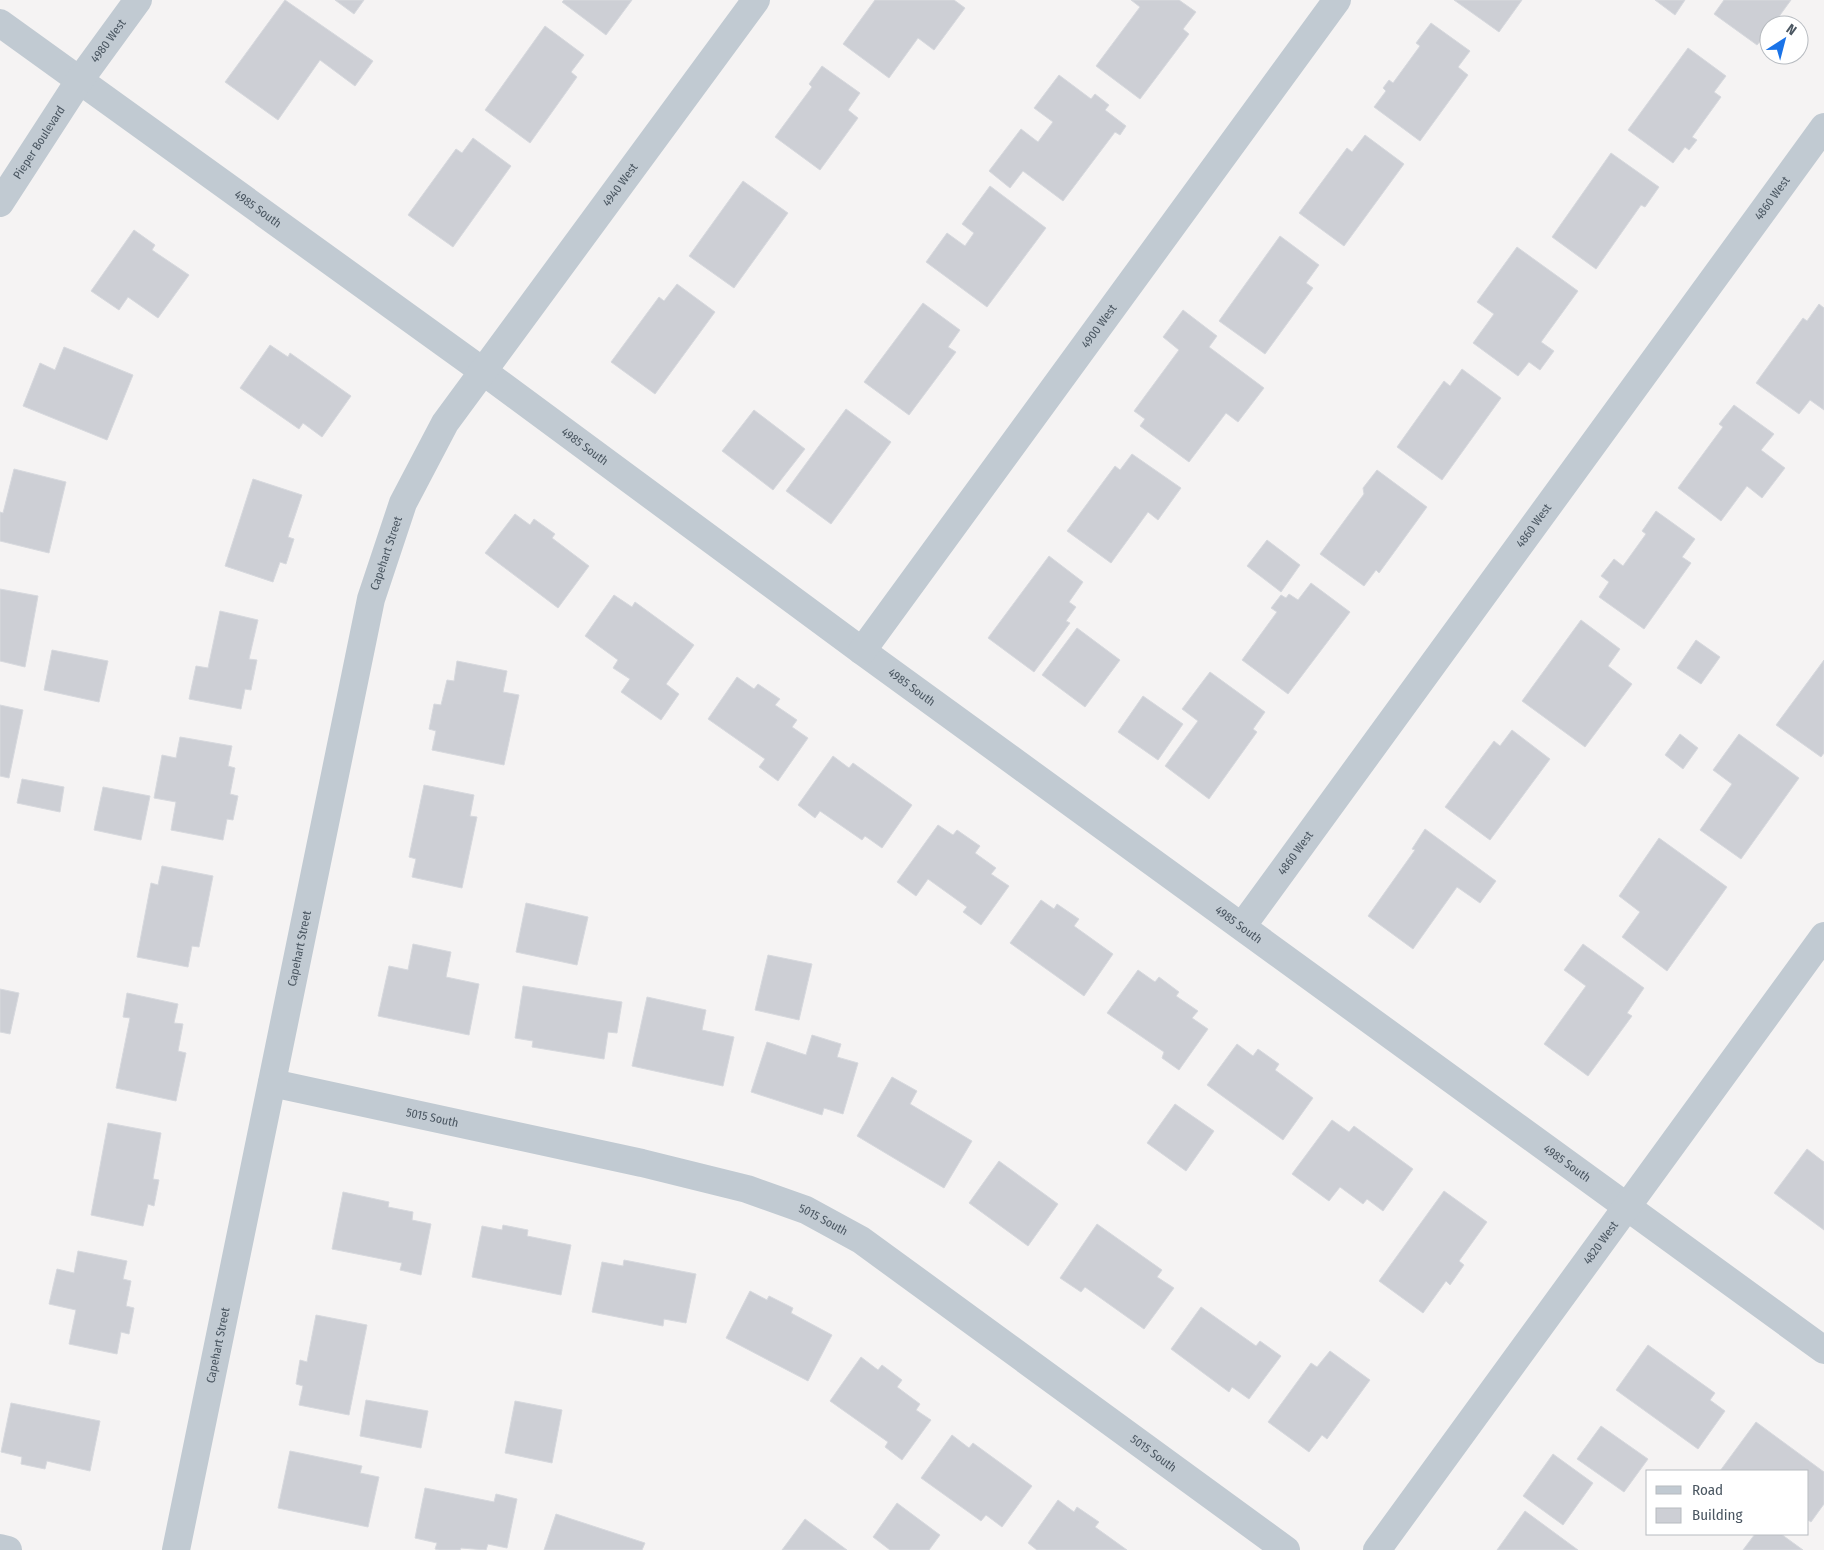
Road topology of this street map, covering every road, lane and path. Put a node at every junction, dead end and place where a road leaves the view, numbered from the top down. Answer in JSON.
{"nodes":[{"id":1,"x":138,"y":0,"type":"edge"},
{"id":2,"x":756,"y":0,"type":"edge"},
{"id":3,"x":1337,"y":0,"type":"edge"},
{"id":4,"x":0,"y":23,"type":"edge"},
{"id":5,"x":79,"y":81,"type":"junction"},
{"id":6,"x":1824,"y":127,"type":"edge"},
{"id":7,"x":0,"y":203,"type":"edge"},
{"id":8,"x":484,"y":372,"type":"junction"},
{"id":9,"x":862,"y":651,"type":"junction"},
{"id":10,"x":1242,"y":925,"type":"junction"},
{"id":11,"x":1824,"y":936,"type":"edge"},
{"id":12,"x":272,"y":1083,"type":"junction"},
{"id":13,"x":1627,"y":1206,"type":"junction"},
{"id":14,"x":1824,"y":1350,"type":"edge"},
{"id":15,"x":0,"y":1548,"type":"edge"},
{"id":16,"x":8,"y":1550,"type":"edge"},
{"id":17,"x":176,"y":1550,"type":"edge"},
{"id":18,"x":1286,"y":1550,"type":"edge"},
{"id":19,"x":1377,"y":1550,"type":"edge"}],
"edges":[{"from":1,"to":5,"type":"street","name":"4980 West"},
{"from":2,"to":8,"type":"street","name":"4940 West"},
{"from":3,"to":9,"type":"street","name":"4900 West"},
{"from":4,"to":5,"type":"street","name":"4985 South"},
{"from":5,"to":7,"type":"street","name":"Pieper Boulevard"},
{"from":5,"to":8,"type":"street","name":"4985 South"},
{"from":6,"to":10,"type":"street","name":"4860 West"},
{"from":8,"to":9,"type":"street","name":"4985 South"},
{"from":8,"to":12,"type":"street","name":"Capehart Street"},
{"from":9,"to":10,"type":"street","name":"4985 South"},
{"from":10,"to":13,"type":"street","name":"4985 South"},
{"from":11,"to":13,"type":"street","name":"4820 West"},
{"from":12,"to":17,"type":"street","name":"Capehart Street"},
{"from":12,"to":18,"type":"street","name":"5015 South"},
{"from":13,"to":14,"type":"street","name":"4985 South"},
{"from":13,"to":19,"type":"street","name":"4820 West"},
{"from":15,"to":16,"type":"street"}]}
